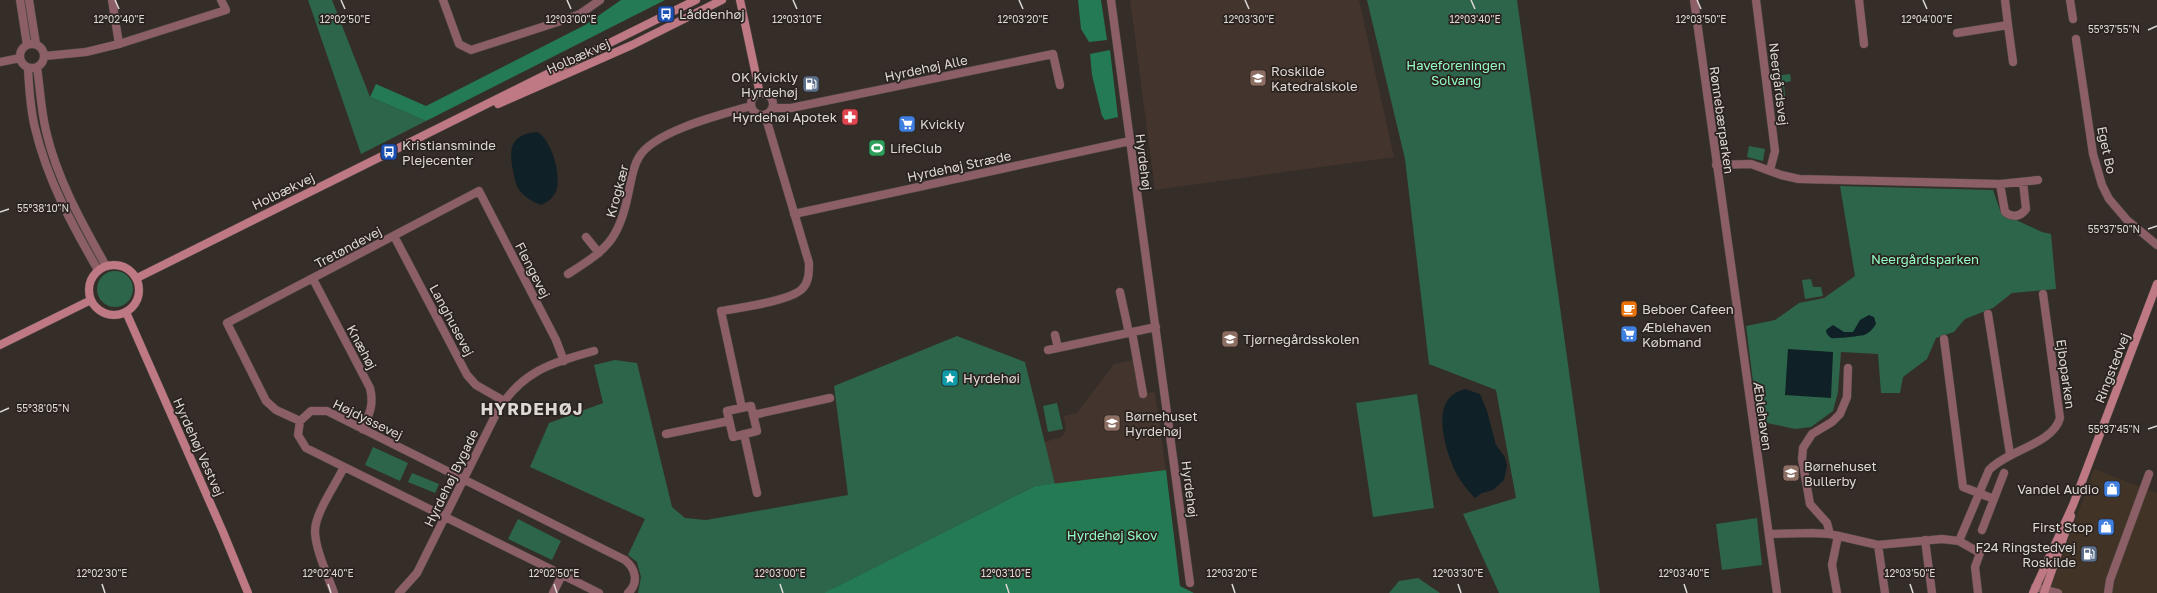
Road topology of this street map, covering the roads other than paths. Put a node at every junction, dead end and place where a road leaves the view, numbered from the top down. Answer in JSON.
{"nodes":[{"id":1,"x":20,"y":0,"type":"edge"},
{"id":2,"x":29,"y":0,"type":"edge"},
{"id":3,"x":112,"y":0,"type":"edge"},
{"id":4,"x":221,"y":0,"type":"edge"},
{"id":5,"x":443,"y":0,"type":"edge"},
{"id":6,"x":600,"y":0,"type":"edge"},
{"id":7,"x":696,"y":0,"type":"edge"},
{"id":8,"x":722,"y":0,"type":"edge"},
{"id":9,"x":740,"y":0,"type":"edge"},
{"id":10,"x":1111,"y":0,"type":"edge"},
{"id":11,"x":1694,"y":0,"type":"edge"},
{"id":12,"x":1756,"y":0,"type":"edge"},
{"id":13,"x":1858,"y":0,"type":"edge"},
{"id":14,"x":2005,"y":0,"type":"edge"},
{"id":15,"x":2070,"y":0,"type":"edge"},
{"id":16,"x":2073,"y":19,"type":"dead end"},
{"id":17,"x":2008,"y":25,"type":"junction"},
{"id":18,"x":1957,"y":33,"type":"dead end"},
{"id":19,"x":2076,"y":39,"type":"dead end"},
{"id":20,"x":27,"y":44,"type":"junction"},
{"id":21,"x":36,"y":44,"type":"junction"},
{"id":22,"x":119,"y":44,"type":"junction"},
{"id":23,"x":1864,"y":44,"type":"dead end"},
{"id":24,"x":45,"y":56,"type":"junction"},
{"id":25,"x":20,"y":58,"type":"junction"},
{"id":26,"x":0,"y":62,"type":"edge"},
{"id":27,"x":2013,"y":62,"type":"dead end"},
{"id":28,"x":37,"y":67,"type":"junction"},
{"id":29,"x":28,"y":68,"type":"junction"},
{"id":30,"x":1060,"y":85,"type":"dead end"},
{"id":31,"x":760,"y":94,"type":"junction"},
{"id":32,"x":751,"y":106,"type":"junction"},
{"id":33,"x":773,"y":108,"type":"junction"},
{"id":34,"x":765,"y":115,"type":"junction"},
{"id":35,"x":440,"y":128,"type":"junction"},
{"id":36,"x":1130,"y":141,"type":"junction"},
{"id":37,"x":1716,"y":165,"type":"junction"},
{"id":38,"x":1770,"y":170,"type":"junction"},
{"id":39,"x":2038,"y":180,"type":"dead end"},
{"id":40,"x":2023,"y":182,"type":"junction"},
{"id":41,"x":2000,"y":184,"type":"junction"},
{"id":42,"x":479,"y":191,"type":"joint"},
{"id":43,"x":794,"y":214,"type":"junction"},
{"id":44,"x":394,"y":236,"type":"junction"},
{"id":45,"x":586,"y":237,"type":"dead end"},
{"id":46,"x":1727,"y":243,"type":"joint"},
{"id":47,"x":2157,"y":245,"type":"edge"},
{"id":48,"x":599,"y":253,"type":"junction"},
{"id":49,"x":106,"y":266,"type":"junction"},
{"id":50,"x":98,"y":270,"type":"junction"},
{"id":51,"x":568,"y":274,"type":"dead end"},
{"id":52,"x":137,"y":278,"type":"junction"},
{"id":53,"x":313,"y":279,"type":"junction"},
{"id":54,"x":2157,"y":284,"type":"edge"},
{"id":55,"x":1120,"y":292,"type":"dead end"},
{"id":56,"x":2043,"y":294,"type":"dead end"},
{"id":57,"x":91,"y":300,"type":"junction"},
{"id":58,"x":2154,"y":304,"type":"edge"},
{"id":59,"x":126,"y":312,"type":"junction"},
{"id":60,"x":1988,"y":314,"type":"dead end"},
{"id":61,"x":1156,"y":327,"type":"junction"},
{"id":62,"x":1131,"y":333,"type":"junction"},
{"id":63,"x":1055,"y":335,"type":"dead end"},
{"id":64,"x":1944,"y":339,"type":"dead end"},
{"id":65,"x":0,"y":345,"type":"edge"},
{"id":66,"x":1058,"y":348,"type":"junction"},
{"id":67,"x":1048,"y":350,"type":"dead end"},
{"id":68,"x":594,"y":351,"type":"dead end"},
{"id":69,"x":564,"y":361,"type":"junction"},
{"id":70,"x":1848,"y":368,"type":"dead end"},
{"id":71,"x":1143,"y":394,"type":"dead end"},
{"id":72,"x":830,"y":398,"type":"dead end"},
{"id":73,"x":504,"y":401,"type":"junction"},
{"id":74,"x":742,"y":408,"type":"junction"},
{"id":75,"x":753,"y":415,"type":"junction"},
{"id":76,"x":300,"y":421,"type":"junction"},
{"id":77,"x":729,"y":421,"type":"junction"},
{"id":78,"x":362,"y":429,"type":"junction"},
{"id":79,"x":666,"y":434,"type":"dead end"},
{"id":80,"x":744,"y":434,"type":"junction"},
{"id":81,"x":2010,"y":454,"type":"junction"},
{"id":82,"x":344,"y":467,"type":"junction"},
{"id":83,"x":2004,"y":473,"type":"dead end"},
{"id":84,"x":2149,"y":474,"type":"dead end"},
{"id":85,"x":463,"y":479,"type":"junction"},
{"id":86,"x":757,"y":493,"type":"dead end"},
{"id":87,"x":1979,"y":494,"type":"junction"},
{"id":88,"x":1994,"y":499,"type":"junction"},
{"id":89,"x":2073,"y":505,"type":"junction"},
{"id":90,"x":446,"y":516,"type":"junction"},
{"id":91,"x":1982,"y":530,"type":"dead end"},
{"id":92,"x":1769,"y":534,"type":"junction"},
{"id":93,"x":1834,"y":535,"type":"junction"},
{"id":94,"x":1925,"y":540,"type":"junction"},
{"id":95,"x":1959,"y":541,"type":"junction"},
{"id":96,"x":1878,"y":545,"type":"junction"},
{"id":97,"x":562,"y":575,"type":"junction"},
{"id":98,"x":1190,"y":583,"type":"dead end"},
{"id":99,"x":2034,"y":590,"type":"edge"},
{"id":100,"x":2045,"y":591,"type":"edge"},
{"id":101,"x":248,"y":593,"type":"edge"},
{"id":102,"x":334,"y":593,"type":"edge"},
{"id":103,"x":399,"y":593,"type":"edge"},
{"id":104,"x":553,"y":593,"type":"edge"},
{"id":105,"x":599,"y":593,"type":"edge"},
{"id":106,"x":628,"y":593,"type":"edge"},
{"id":107,"x":1776,"y":593,"type":"edge"},
{"id":108,"x":1836,"y":593,"type":"edge"},
{"id":109,"x":1885,"y":593,"type":"edge"},
{"id":110,"x":1932,"y":593,"type":"edge"},
{"id":111,"x":1978,"y":593,"type":"edge"},
{"id":112,"x":2058,"y":593,"type":"edge"},
{"id":113,"x":2108,"y":593,"type":"edge"}],
"edges":[{"from":1,"to":20,"type":"street"},
{"from":2,"to":21,"type":"street"},
{"from":3,"to":22,"type":"street"},
{"from":4,"to":22,"type":"street"},
{"from":5,"to":6,"type":"street"},
{"from":7,"to":35,"type":"street","name":"Holbækvej"},
{"from":8,"to":35,"type":"street","name":"Holbækvej"},
{"from":9,"to":31,"type":"street"},
{"from":10,"to":36,"type":"street","name":"Hyrdehøj"},
{"from":11,"to":37,"type":"street","name":"Rønnebærparken"},
{"from":12,"to":38,"type":"street","name":"Neergårdsvej"},
{"from":13,"to":23,"type":"street"},
{"from":14,"to":17,"type":"street"},
{"from":15,"to":16,"type":"street"},
{"from":17,"to":18,"type":"street"},
{"from":17,"to":27,"type":"street"},
{"from":19,"to":47,"type":"street","name":"Eget Bo"},
{"from":20,"to":21,"type":"street"},
{"from":20,"to":25,"type":"street"},
{"from":21,"to":24,"type":"street"},
{"from":22,"to":24,"type":"street"},
{"from":24,"to":28,"type":"street"},
{"from":25,"to":26,"type":"street"},
{"from":25,"to":29,"type":"street"},
{"from":28,"to":29,"type":"street"},
{"from":28,"to":49,"type":"street"},
{"from":29,"to":50,"type":"street"},
{"from":30,"to":33,"type":"street","name":"Hyrdehøj Alle"},
{"from":31,"to":32,"type":"street"},
{"from":31,"to":33,"type":"street"},
{"from":32,"to":34,"type":"street"},
{"from":32,"to":48,"type":"street","name":"Krogkær"},
{"from":33,"to":34,"type":"street"},
{"from":34,"to":43,"type":"street"},
{"from":35,"to":52,"type":"street","name":"Holbækvej"},
{"from":36,"to":43,"type":"street","name":"Hyrdehøj Stræde"},
{"from":36,"to":61,"type":"street","name":"Hyrdehøj"},
{"from":37,"to":38,"type":"street"},
{"from":37,"to":46,"type":"street","name":"Rønnebærparken"},
{"from":38,"to":41,"type":"street"},
{"from":39,"to":40,"type":"street"},
{"from":40,"to":41,"type":"street"},
{"from":40,"to":41,"type":"street"},
{"from":42,"to":44,"type":"street","name":"Tretøndevej"},
{"from":42,"to":69,"type":"street","name":"Flengevej"},
{"from":43,"to":74,"type":"street"},
{"from":44,"to":53,"type":"street","name":"Tretøndevej"},
{"from":44,"to":73,"type":"street","name":"Langhusevej"},
{"from":45,"to":48,"type":"street"},
{"from":46,"to":92,"type":"street","name":"Æblehaven"},
{"from":48,"to":51,"type":"street","name":"Krogkær"},
{"from":49,"to":50,"type":"street"},
{"from":49,"to":52,"type":"street"},
{"from":50,"to":57,"type":"street"},
{"from":52,"to":59,"type":"street"},
{"from":53,"to":76,"type":"street","name":"Tretøndevej"},
{"from":53,"to":78,"type":"street","name":"Knæhøj"},
{"from":54,"to":58,"type":"street","name":"Ringstedvej"},
{"from":55,"to":62,"type":"street"},
{"from":56,"to":81,"type":"street","name":"Ejboparken"},
{"from":57,"to":59,"type":"street"},
{"from":57,"to":65,"type":"street"},
{"from":58,"to":89,"type":"street","name":"Ringstedvej"},
{"from":59,"to":101,"type":"street","name":"Hyrdehøj Vestvej"},
{"from":60,"to":81,"type":"street"},
{"from":61,"to":62,"type":"street"},
{"from":61,"to":98,"type":"street","name":"Hyrdehøj"},
{"from":62,"to":66,"type":"street"},
{"from":62,"to":71,"type":"street"},
{"from":63,"to":66,"type":"street"},
{"from":64,"to":87,"type":"street"},
{"from":66,"to":67,"type":"street"},
{"from":68,"to":69,"type":"street","name":"Hyrdehøj Bygade"},
{"from":69,"to":73,"type":"street","name":"Hyrdehøj Bygade"},
{"from":70,"to":93,"type":"street"},
{"from":72,"to":75,"type":"street"},
{"from":73,"to":85,"type":"street","name":"Hyrdehøj Bygade"},
{"from":74,"to":75,"type":"street"},
{"from":74,"to":77,"type":"street"},
{"from":75,"to":80,"type":"street"},
{"from":76,"to":78,"type":"street","name":"Højdyssevej"},
{"from":76,"to":82,"type":"street"},
{"from":77,"to":79,"type":"street"},
{"from":77,"to":80,"type":"street"},
{"from":78,"to":85,"type":"street","name":"Højdyssevej"},
{"from":80,"to":86,"type":"street"},
{"from":81,"to":87,"type":"street","name":"Ejboparken"},
{"from":82,"to":90,"type":"street"},
{"from":82,"to":102,"type":"street"},
{"from":83,"to":88,"type":"street"},
{"from":84,"to":113,"type":"street"},
{"from":85,"to":90,"type":"street","name":"Hyrdehøj Bygade"},
{"from":85,"to":106,"type":"street","name":"Højdyssevej"},
{"from":87,"to":88,"type":"street"},
{"from":87,"to":95,"type":"street","name":"Ejboparken"},
{"from":88,"to":91,"type":"street"},
{"from":89,"to":99,"type":"street","name":"Ringstedvej"},
{"from":89,"to":100,"type":"street","name":"Ringstedvej"},
{"from":90,"to":97,"type":"street"},
{"from":90,"to":103,"type":"street","name":"Hyrdehøj Bygade"},
{"from":92,"to":93,"type":"street"},
{"from":92,"to":107,"type":"street","name":"Æblehaven"},
{"from":93,"to":96,"type":"street"},
{"from":93,"to":108,"type":"street"},
{"from":94,"to":95,"type":"street"},
{"from":94,"to":96,"type":"street"},
{"from":94,"to":110,"type":"street"},
{"from":95,"to":111,"type":"street"},
{"from":96,"to":109,"type":"street"},
{"from":97,"to":104,"type":"street"},
{"from":97,"to":105,"type":"street"},
{"from":99,"to":100,"type":"street"},
{"from":100,"to":112,"type":"street"}]}
